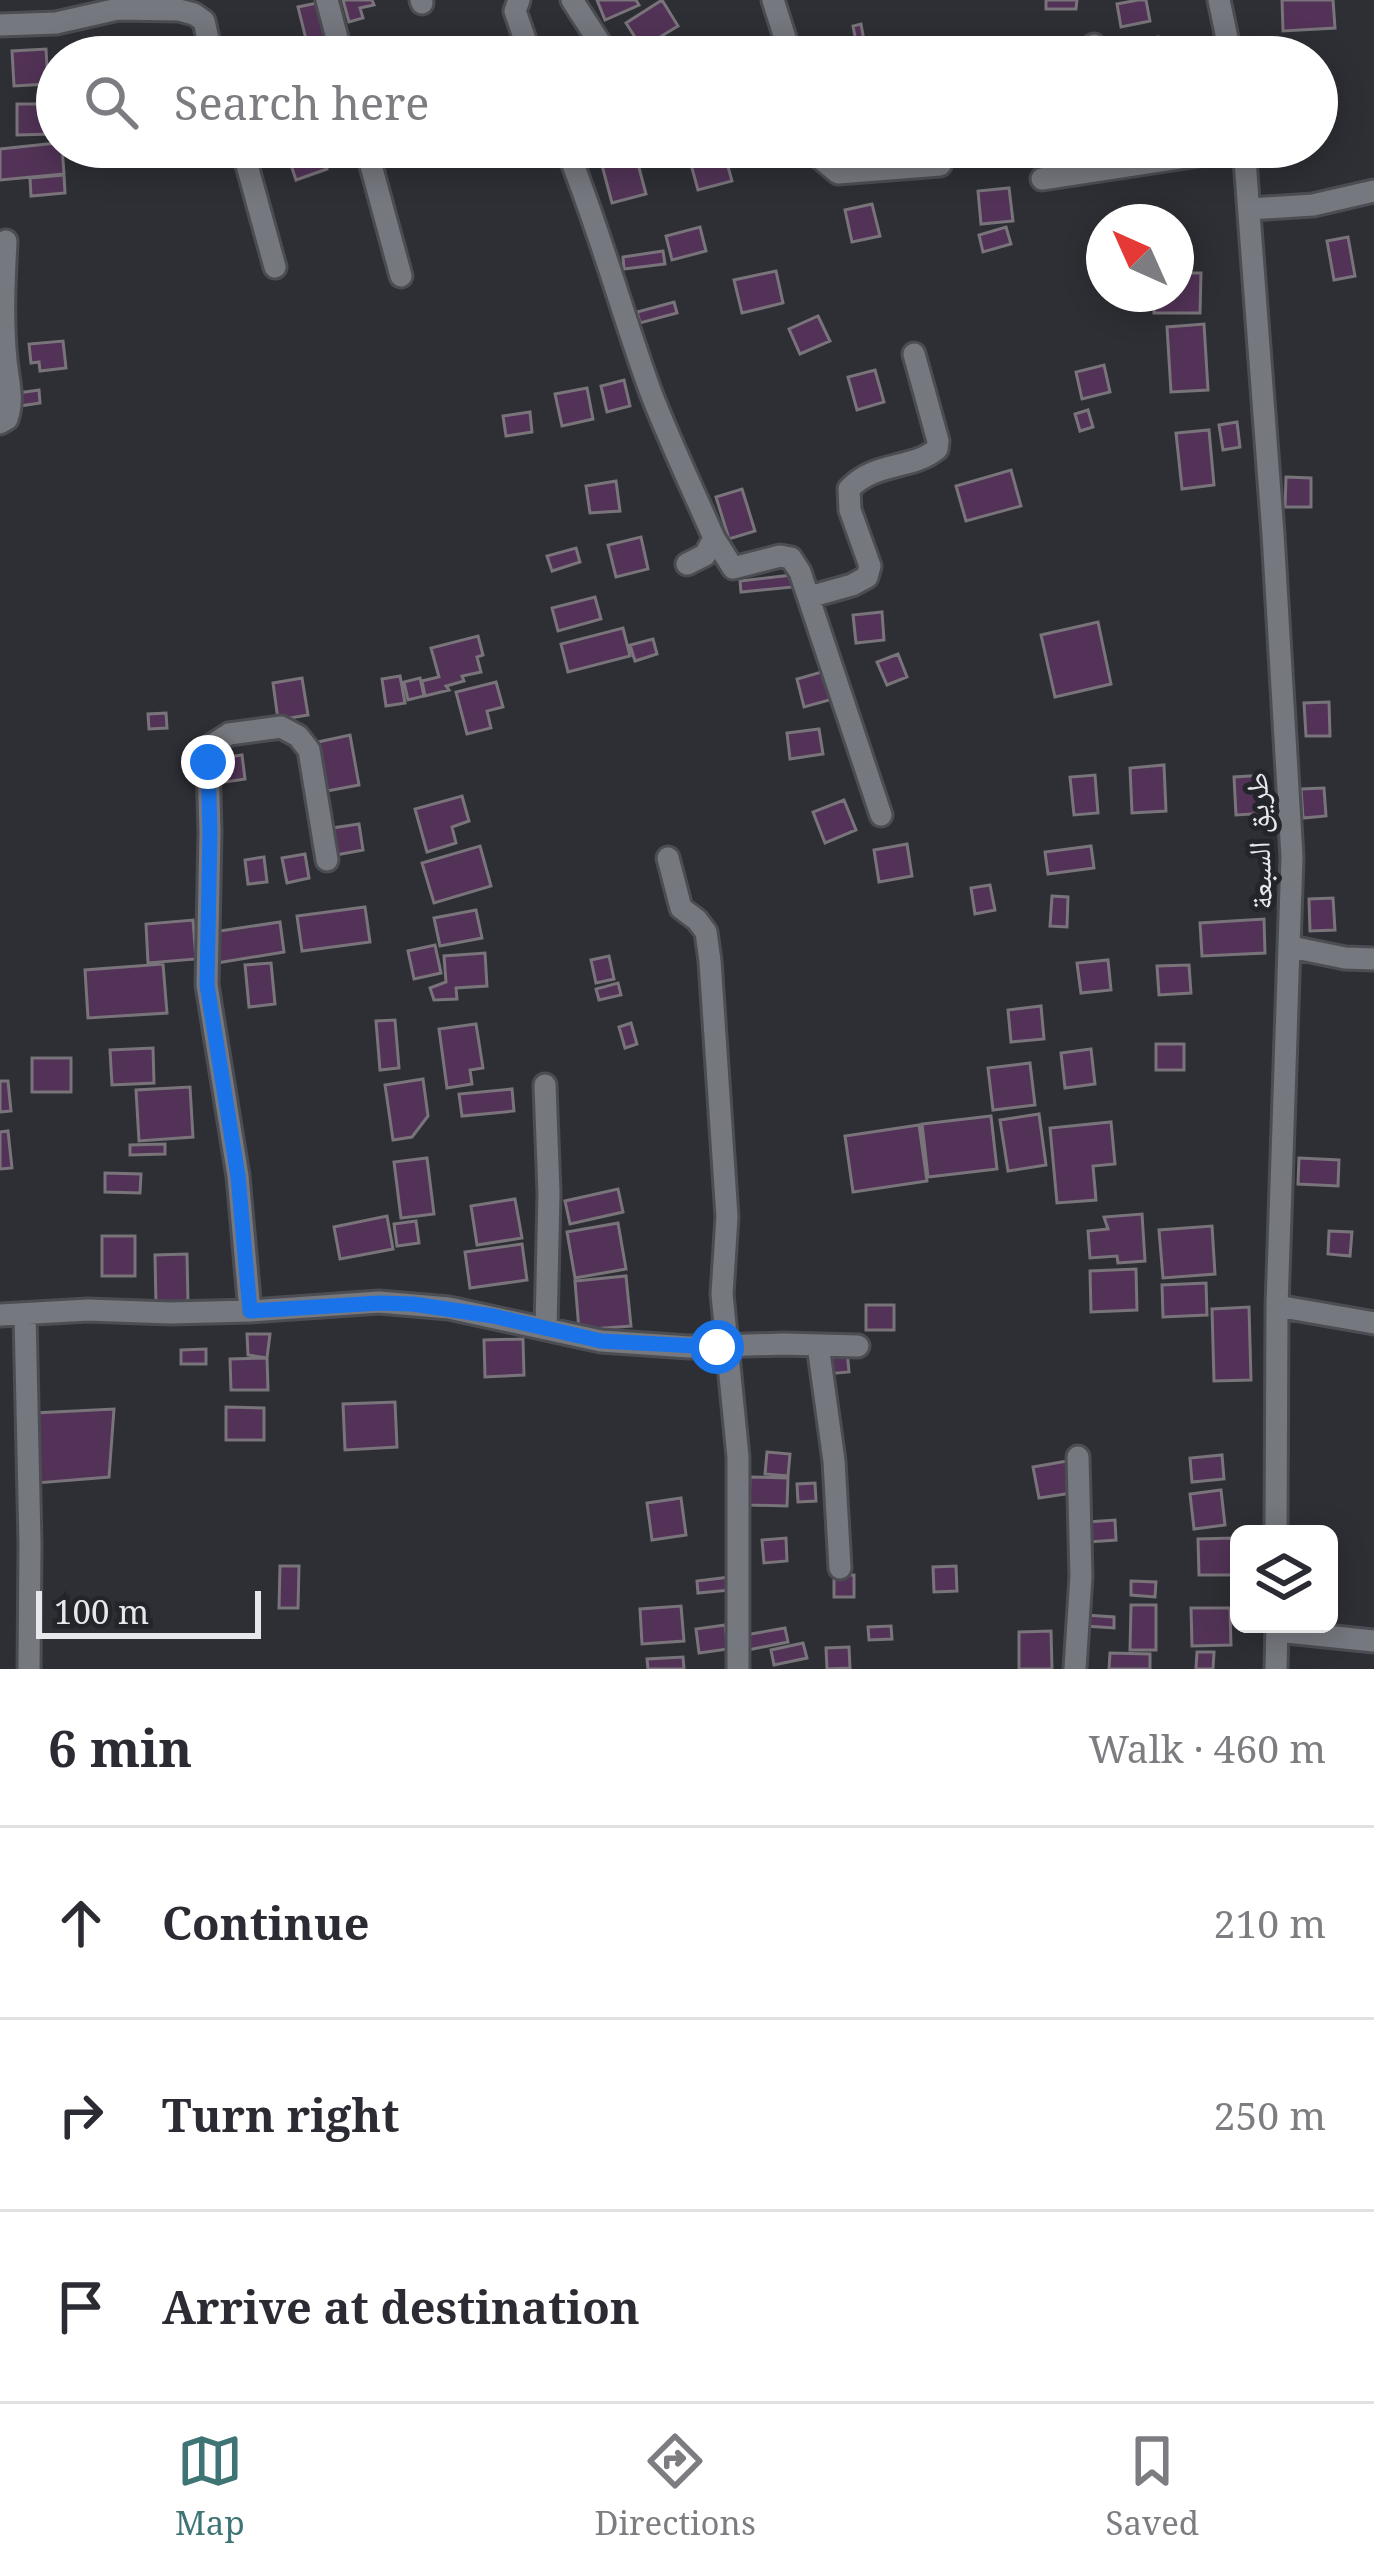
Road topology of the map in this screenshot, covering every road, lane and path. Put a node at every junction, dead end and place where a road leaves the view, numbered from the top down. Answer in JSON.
{"nodes":[{"id":1,"x":327,"y":0,"type":"edge"},
{"id":2,"x":519,"y":0,"type":"edge"},
{"id":3,"x":572,"y":0,"type":"edge"},
{"id":4,"x":773,"y":0,"type":"edge"},
{"id":5,"x":1219,"y":0,"type":"edge"},
{"id":6,"x":0,"y":25,"type":"edge"},
{"id":7,"x":207,"y":36,"type":"edge"},
{"id":8,"x":336,"y":36,"type":"edge"},
{"id":9,"x":524,"y":36,"type":"edge"},
{"id":10,"x":595,"y":36,"type":"edge"},
{"id":11,"x":784,"y":36,"type":"edge"},
{"id":12,"x":1227,"y":36,"type":"edge"},
{"id":13,"x":248,"y":168,"type":"edge"},
{"id":14,"x":372,"y":168,"type":"edge"},
{"id":15,"x":573,"y":168,"type":"edge"},
{"id":16,"x":832,"y":168,"type":"edge"},
{"id":17,"x":902,"y":168,"type":"edge"},
{"id":18,"x":1111,"y":168,"type":"edge"},
{"id":19,"x":1246,"y":168,"type":"edge"},
{"id":20,"x":1042,"y":179,"type":"dead end"},
{"id":21,"x":1374,"y":191,"type":"edge"},
{"id":22,"x":1250,"y":209,"type":"junction"},
{"id":23,"x":5,"y":241,"type":"dead end"},
{"id":24,"x":275,"y":267,"type":"dead end"},
{"id":25,"x":400,"y":276,"type":"dead end"},
{"id":26,"x":914,"y":354,"type":"dead end"},
{"id":27,"x":0,"y":423,"type":"edge"},
{"id":28,"x":714,"y":538,"type":"junction"},
{"id":29,"x":687,"y":564,"type":"dead end"},
{"id":30,"x":809,"y":597,"type":"junction"},
{"id":31,"x":881,"y":815,"type":"dead end"},
{"id":32,"x":668,"y":858,"type":"dead end"},
{"id":33,"x":327,"y":860,"type":"dead end"},
{"id":34,"x":1291,"y":947,"type":"junction"},
{"id":35,"x":1374,"y":959,"type":"edge"},
{"id":36,"x":545,"y":1085,"type":"dead end"},
{"id":37,"x":1277,"y":1306,"type":"junction"},
{"id":38,"x":250,"y":1311,"type":"junction"},
{"id":39,"x":25,"y":1314,"type":"junction"},
{"id":40,"x":0,"y":1315,"type":"edge"},
{"id":41,"x":1374,"y":1323,"type":"edge"},
{"id":42,"x":545,"y":1328,"type":"junction"},
{"id":43,"x":818,"y":1345,"type":"junction"},
{"id":44,"x":857,"y":1346,"type":"dead end"},
{"id":45,"x":726,"y":1347,"type":"junction"},
{"id":46,"x":1078,"y":1457,"type":"dead end"},
{"id":47,"x":1276,"y":1525,"type":"edge"},
{"id":48,"x":839,"y":1568,"type":"dead end"},
{"id":49,"x":1276,"y":1633,"type":"edge"},
{"id":50,"x":1315,"y":1633,"type":"edge"},
{"id":51,"x":1374,"y":1642,"type":"edge"},
{"id":52,"x":29,"y":1669,"type":"edge"},
{"id":53,"x":738,"y":1669,"type":"edge"},
{"id":54,"x":1075,"y":1669,"type":"edge"},
{"id":55,"x":1276,"y":1669,"type":"edge"}],
"edges":[{"from":1,"to":8,"type":"street"},
{"from":2,"to":9,"type":"street"},
{"from":3,"to":10,"type":"street"},
{"from":4,"to":11,"type":"street"},
{"from":5,"to":12,"type":"street"},
{"from":6,"to":7,"type":"street"},
{"from":13,"to":24,"type":"street"},
{"from":14,"to":25,"type":"street"},
{"from":15,"to":28,"type":"street"},
{"from":16,"to":17,"type":"street"},
{"from":18,"to":20,"type":"street"},
{"from":19,"to":22,"type":"street","name":"طريق السبعة"},
{"from":21,"to":22,"type":"street"},
{"from":22,"to":34,"type":"street","name":"طريق السبعة"},
{"from":23,"to":27,"type":"street"},
{"from":26,"to":30,"type":"street"},
{"from":28,"to":29,"type":"street"},
{"from":28,"to":30,"type":"street"},
{"from":30,"to":31,"type":"street"},
{"from":32,"to":45,"type":"street"},
{"from":33,"to":38,"type":"street"},
{"from":34,"to":35,"type":"street"},
{"from":34,"to":37,"type":"street","name":"طريق السبعة"},
{"from":36,"to":42,"type":"street"},
{"from":37,"to":41,"type":"street"},
{"from":37,"to":47,"type":"street","name":"طريق السبعة"},
{"from":38,"to":39,"type":"street"},
{"from":38,"to":42,"type":"street"},
{"from":39,"to":40,"type":"street"},
{"from":39,"to":52,"type":"street"},
{"from":42,"to":45,"type":"street"},
{"from":43,"to":44,"type":"street"},
{"from":43,"to":45,"type":"street"},
{"from":43,"to":48,"type":"street"},
{"from":45,"to":53,"type":"street"},
{"from":46,"to":54,"type":"street"},
{"from":49,"to":55,"type":"street"},
{"from":50,"to":51,"type":"street"}]}
